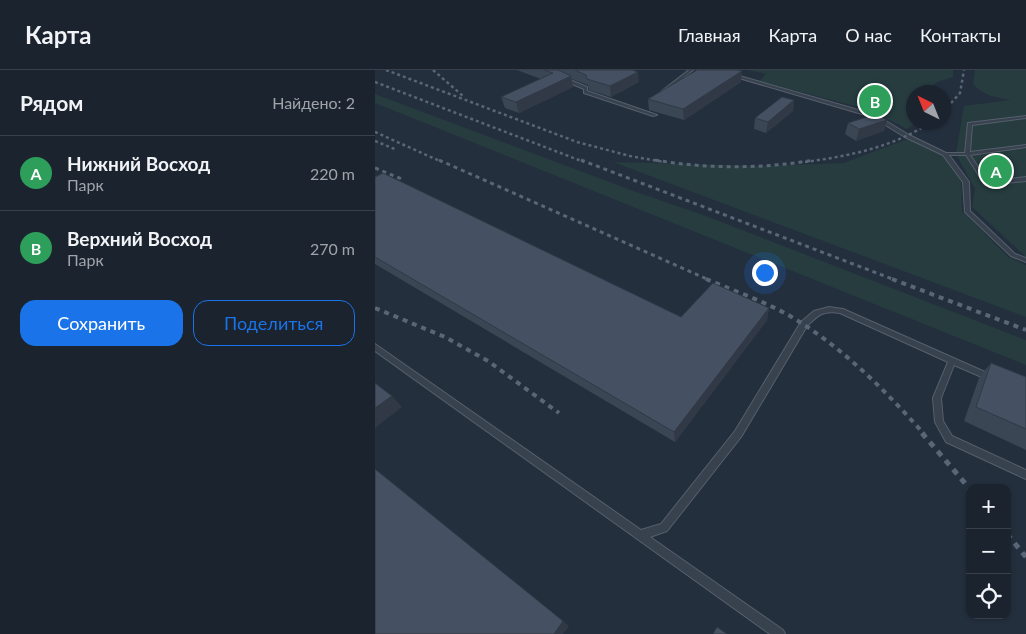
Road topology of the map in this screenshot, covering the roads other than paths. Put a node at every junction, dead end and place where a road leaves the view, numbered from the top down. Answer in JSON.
{"nodes":[{"id":1,"x":559,"y":70,"type":"edge"},
{"id":2,"x":691,"y":70,"type":"edge"},
{"id":3,"x":739,"y":70,"type":"edge"},
{"id":4,"x":657,"y":96,"type":"edge"},
{"id":5,"x":655,"y":115,"type":"dead end"},
{"id":6,"x":1026,"y":117,"type":"edge"},
{"id":7,"x":1026,"y":146,"type":"edge"},
{"id":8,"x":945,"y":154,"type":"junction"},
{"id":9,"x":967,"y":154,"type":"junction"},
{"id":10,"x":1026,"y":179,"type":"edge"},
{"id":11,"x":1026,"y":260,"type":"edge"},
{"id":12,"x":375,"y":347,"type":"edge"},
{"id":13,"x":952,"y":361,"type":"junction"},
{"id":14,"x":1001,"y":382,"type":"edge"},
{"id":15,"x":1026,"y":475,"type":"edge"},
{"id":16,"x":640,"y":535,"type":"junction"},
{"id":17,"x":779,"y":634,"type":"edge"}],
"edges":[{"from":1,"to":5,"type":"lane"},
{"from":2,"to":4,"type":"lane"},
{"from":3,"to":8,"type":"lane"},
{"from":6,"to":9,"type":"lane"},
{"from":7,"to":9,"type":"lane"},
{"from":8,"to":9,"type":"lane"},
{"from":8,"to":11,"type":"lane"},
{"from":9,"to":10,"type":"lane"},
{"from":12,"to":16,"type":"lane"},
{"from":13,"to":14,"type":"lane"},
{"from":13,"to":15,"type":"lane"},
{"from":13,"to":16,"type":"lane"},
{"from":16,"to":17,"type":"lane"}]}
